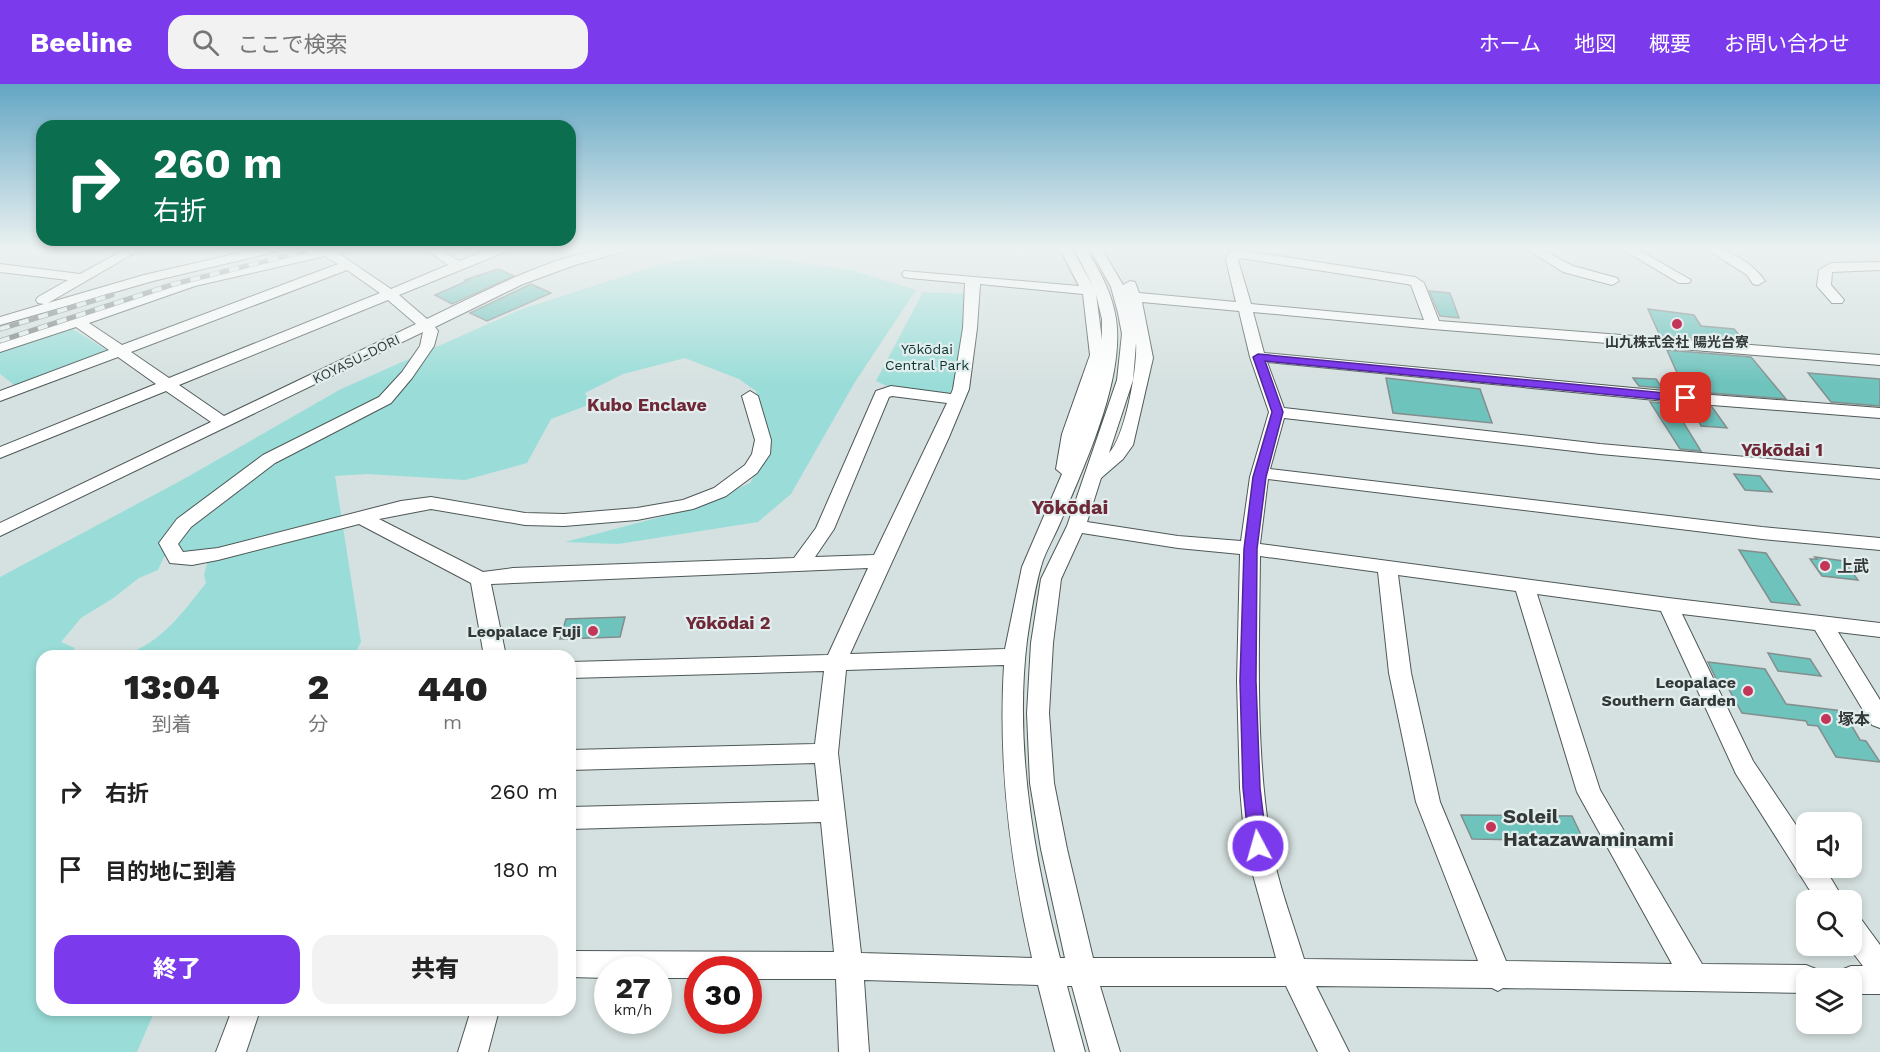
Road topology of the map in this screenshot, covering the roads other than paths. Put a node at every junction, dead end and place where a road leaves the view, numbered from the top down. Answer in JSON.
{"nodes":[{"id":1,"x":50,"y":294,"type":"edge"},
{"id":2,"x":90,"y":294,"type":"edge"},
{"id":3,"x":157,"y":294,"type":"edge"},
{"id":4,"x":271,"y":294,"type":"edge"},
{"id":5,"x":389,"y":294,"type":"joint"},
{"id":6,"x":490,"y":294,"type":"edge"},
{"id":7,"x":972,"y":294,"type":"edge"},
{"id":8,"x":1089,"y":294,"type":"edge"},
{"id":9,"x":1103,"y":294,"type":"edge"},
{"id":10,"x":1120,"y":294,"type":"edge"},
{"id":11,"x":1135,"y":294,"type":"edge"},
{"id":12,"x":1241,"y":294,"type":"edge"},
{"id":13,"x":1421,"y":294,"type":"edge"},
{"id":14,"x":1832,"y":294,"type":"edge"},
{"id":15,"x":1136,"y":297,"type":"junction"},
{"id":16,"x":1837,"y":300,"type":"dead end"},
{"id":17,"x":1244,"y":306,"type":"junction"},
{"id":18,"x":4,"y":318,"type":"edge"},
{"id":19,"x":77,"y":321,"type":"junction"},
{"id":20,"x":426,"y":325,"type":"junction"},
{"id":21,"x":1433,"y":325,"type":"junction"},
{"id":22,"x":0,"y":348,"type":"edge"},
{"id":23,"x":119,"y":350,"type":"junction"},
{"id":24,"x":1258,"y":357,"type":"junction"},
{"id":25,"x":1880,"y":360,"type":"edge"},
{"id":26,"x":167,"y":385,"type":"junction"},
{"id":27,"x":0,"y":396,"type":"edge"},
{"id":28,"x":750,"y":396,"type":"dead end"},
{"id":29,"x":956,"y":399,"type":"junction"},
{"id":30,"x":1277,"y":412,"type":"junction"},
{"id":31,"x":1880,"y":413,"type":"edge"},
{"id":32,"x":223,"y":423,"type":"junction"},
{"id":33,"x":0,"y":453,"type":"edge"},
{"id":34,"x":1260,"y":473,"type":"junction"},
{"id":35,"x":1880,"y":474,"type":"edge"},
{"id":36,"x":1092,"y":477,"type":"junction"},
{"id":37,"x":1066,"y":486,"type":"junction"},
{"id":38,"x":363,"y":518,"type":"junction"},
{"id":39,"x":1076,"y":526,"type":"junction"},
{"id":40,"x":0,"y":530,"type":"edge"},
{"id":41,"x":1880,"y":544,"type":"edge"},
{"id":42,"x":1250,"y":549,"type":"junction"},
{"id":43,"x":880,"y":561,"type":"junction"},
{"id":44,"x":800,"y":564,"type":"junction"},
{"id":45,"x":1387,"y":568,"type":"junction"},
{"id":46,"x":480,"y":579,"type":"junction"},
{"id":47,"x":1524,"y":586,"type":"junction"},
{"id":48,"x":1668,"y":605,"type":"junction"},
{"id":49,"x":1822,"y":624,"type":"junction"},
{"id":50,"x":1880,"y":630,"type":"edge"},
{"id":51,"x":494,"y":650,"type":"edge"},
{"id":52,"x":1015,"y":657,"type":"junction"},
{"id":53,"x":836,"y":661,"type":"junction"},
{"id":54,"x":576,"y":670,"type":"edge"},
{"id":55,"x":1880,"y":719,"type":"edge"},
{"id":56,"x":826,"y":753,"type":"junction"},
{"id":57,"x":576,"y":760,"type":"edge"},
{"id":58,"x":833,"y":811,"type":"junction"},
{"id":59,"x":576,"y":818,"type":"edge"},
{"id":60,"x":1796,"y":847,"type":"edge"},
{"id":61,"x":1862,"y":943,"type":"edge"},
{"id":62,"x":576,"y":964,"type":"edge"},
{"id":63,"x":849,"y":966,"type":"junction"},
{"id":64,"x":1880,"y":967,"type":"edge"},
{"id":65,"x":1082,"y":971,"type":"junction"},
{"id":66,"x":1048,"y":972,"type":"junction"},
{"id":67,"x":1294,"y":972,"type":"junction"},
{"id":68,"x":1498,"y":976,"type":"junction"},
{"id":69,"x":1695,"y":978,"type":"junction"},
{"id":70,"x":1796,"y":980,"type":"edge"},
{"id":71,"x":1862,"y":980,"type":"edge"},
{"id":72,"x":1880,"y":980,"type":"edge"},
{"id":73,"x":244,"y":1016,"type":"edge"},
{"id":74,"x":482,"y":1016,"type":"edge"},
{"id":75,"x":231,"y":1052,"type":"edge"},
{"id":76,"x":473,"y":1052,"type":"edge"},
{"id":77,"x":854,"y":1052,"type":"edge"},
{"id":78,"x":1070,"y":1052,"type":"edge"},
{"id":79,"x":1105,"y":1052,"type":"edge"},
{"id":80,"x":1334,"y":1052,"type":"edge"}],
"edges":[{"from":1,"to":18,"type":"street"},
{"from":2,"to":18,"type":"street"},
{"from":3,"to":19,"type":"street"},
{"from":4,"to":23,"type":"street"},
{"from":5,"to":20,"type":"street"},
{"from":5,"to":26,"type":"street"},
{"from":6,"to":20,"type":"street","name":"KOYASU-DORI"},
{"from":7,"to":29,"type":"street"},
{"from":8,"to":37,"type":"street"},
{"from":9,"to":37,"type":"street"},
{"from":10,"to":36,"type":"street"},
{"from":11,"to":15,"type":"street"},
{"from":12,"to":17,"type":"street"},
{"from":13,"to":21,"type":"street"},
{"from":14,"to":16,"type":"street"},
{"from":15,"to":17,"type":"street"},
{"from":15,"to":36,"type":"street"},
{"from":17,"to":21,"type":"street"},
{"from":17,"to":24,"type":"street"},
{"from":19,"to":22,"type":"street"},
{"from":19,"to":23,"type":"street"},
{"from":20,"to":32,"type":"street","name":"KOYASU-DORI"},
{"from":20,"to":38,"type":"street"},
{"from":21,"to":25,"type":"street"},
{"from":23,"to":26,"type":"street"},
{"from":23,"to":27,"type":"street"},
{"from":24,"to":30,"type":"street"},
{"from":24,"to":31,"type":"street"},
{"from":26,"to":32,"type":"street"},
{"from":26,"to":33,"type":"street"},
{"from":28,"to":38,"type":"street"},
{"from":29,"to":43,"type":"street"},
{"from":29,"to":44,"type":"street"},
{"from":30,"to":34,"type":"street"},
{"from":30,"to":35,"type":"street"},
{"from":32,"to":40,"type":"street","name":"KOYASU-DORI"},
{"from":34,"to":41,"type":"street"},
{"from":34,"to":42,"type":"street"},
{"from":36,"to":39,"type":"street"},
{"from":37,"to":52,"type":"street"},
{"from":38,"to":46,"type":"street"},
{"from":39,"to":42,"type":"street"},
{"from":39,"to":65,"type":"street"},
{"from":42,"to":45,"type":"street"},
{"from":42,"to":67,"type":"street"},
{"from":43,"to":44,"type":"street"},
{"from":43,"to":53,"type":"street"},
{"from":44,"to":46,"type":"street"},
{"from":45,"to":47,"type":"street"},
{"from":45,"to":68,"type":"street"},
{"from":46,"to":51,"type":"street"},
{"from":47,"to":48,"type":"street"},
{"from":47,"to":69,"type":"street"},
{"from":48,"to":49,"type":"street"},
{"from":48,"to":60,"type":"street"},
{"from":49,"to":50,"type":"street"},
{"from":49,"to":55,"type":"street"},
{"from":52,"to":53,"type":"street"},
{"from":52,"to":66,"type":"street"},
{"from":53,"to":54,"type":"street"},
{"from":53,"to":56,"type":"street"},
{"from":56,"to":57,"type":"street"},
{"from":56,"to":58,"type":"street"},
{"from":58,"to":59,"type":"street"},
{"from":58,"to":63,"type":"street"},
{"from":61,"to":64,"type":"street"},
{"from":62,"to":63,"type":"street"},
{"from":63,"to":66,"type":"street"},
{"from":63,"to":77,"type":"street"},
{"from":65,"to":66,"type":"street"},
{"from":65,"to":67,"type":"street"},
{"from":65,"to":79,"type":"street"},
{"from":66,"to":78,"type":"street"},
{"from":67,"to":68,"type":"street"},
{"from":67,"to":80,"type":"street"},
{"from":68,"to":69,"type":"street"},
{"from":69,"to":70,"type":"street"},
{"from":71,"to":72,"type":"street"},
{"from":73,"to":75,"type":"street"},
{"from":74,"to":76,"type":"street"}]}
